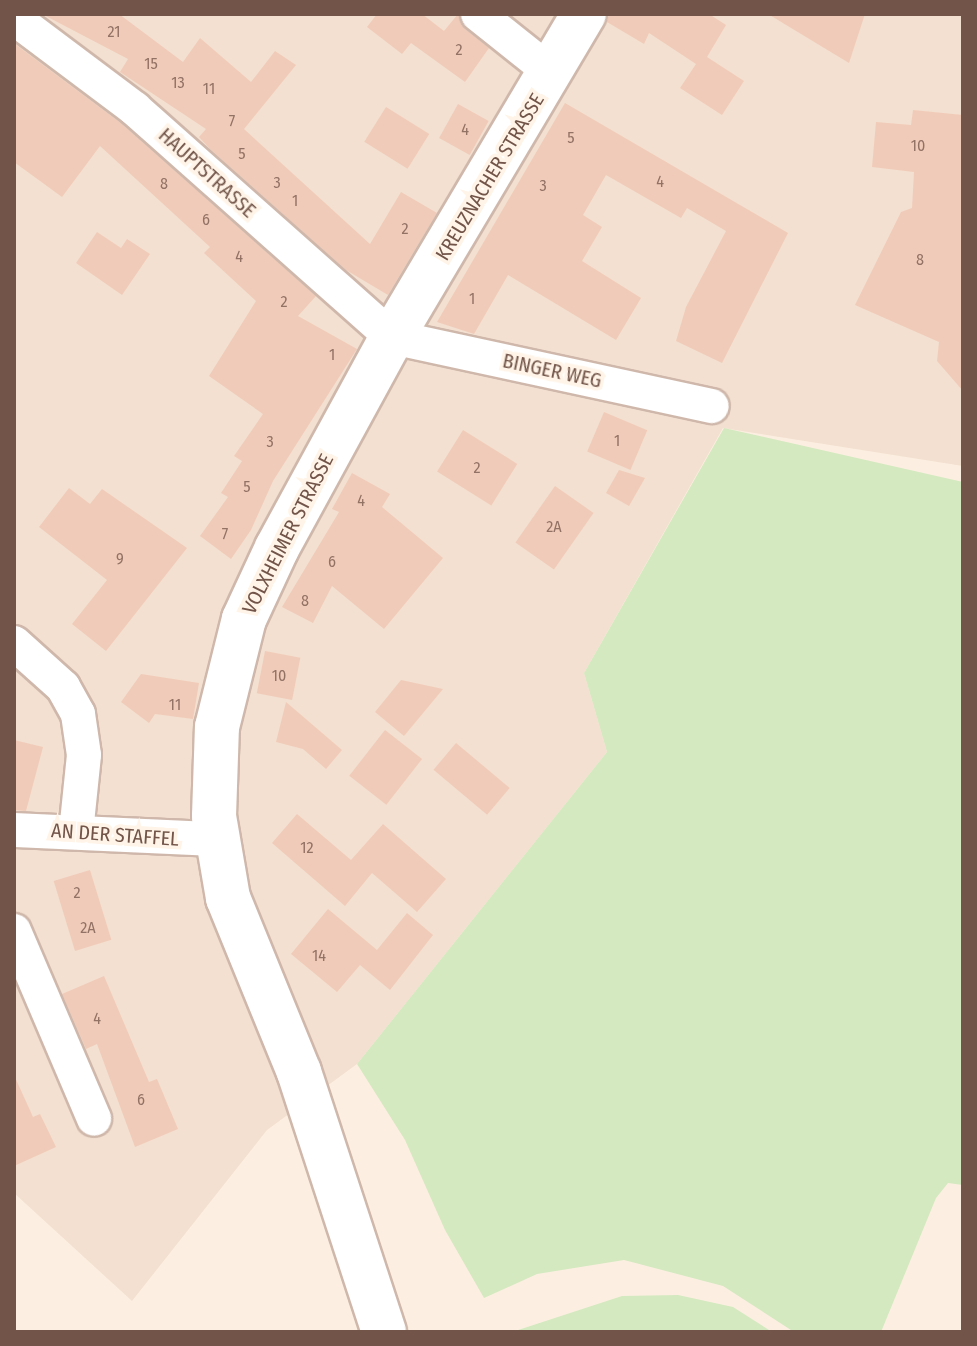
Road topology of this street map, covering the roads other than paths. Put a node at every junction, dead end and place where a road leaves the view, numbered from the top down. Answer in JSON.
{"nodes":[{"id":1,"x":478,"y":14,"type":"edge"},
{"id":2,"x":584,"y":14,"type":"edge"},
{"id":3,"x":14,"y":18,"type":"edge"},
{"id":4,"x":552,"y":73,"type":"junction"},
{"id":5,"x":392,"y":337,"type":"junction"},
{"id":6,"x":712,"y":406,"type":"dead end"},
{"id":7,"x":14,"y":643,"type":"edge"},
{"id":8,"x":14,"y":830,"type":"edge"},
{"id":9,"x":76,"y":832,"type":"junction"},
{"id":10,"x":215,"y":839,"type":"junction"},
{"id":11,"x":14,"y":931,"type":"edge"},
{"id":12,"x":94,"y":1119,"type":"dead end"},
{"id":13,"x":384,"y":1332,"type":"edge"}],
"edges":[{"from":1,"to":4,"type":"street"},
{"from":2,"to":4,"type":"main road","name":"KREUZNACHER STRASSE"},
{"from":3,"to":5,"type":"street","name":"HAUPTSTRASSE"},
{"from":4,"to":5,"type":"main road","name":"KREUZNACHER STRASSE"},
{"from":5,"to":6,"type":"street","name":"BINGER WEG"},
{"from":5,"to":10,"type":"main road","name":"VOLXHEIMER STRASSE"},
{"from":7,"to":9,"type":"street"},
{"from":8,"to":9,"type":"street","name":"AN DER STAFFEL"},
{"from":9,"to":10,"type":"street","name":"AN DER STAFFEL"},
{"from":10,"to":13,"type":"main road","name":"VOLXHEIMER STRASSE"},
{"from":11,"to":12,"type":"street"}]}
